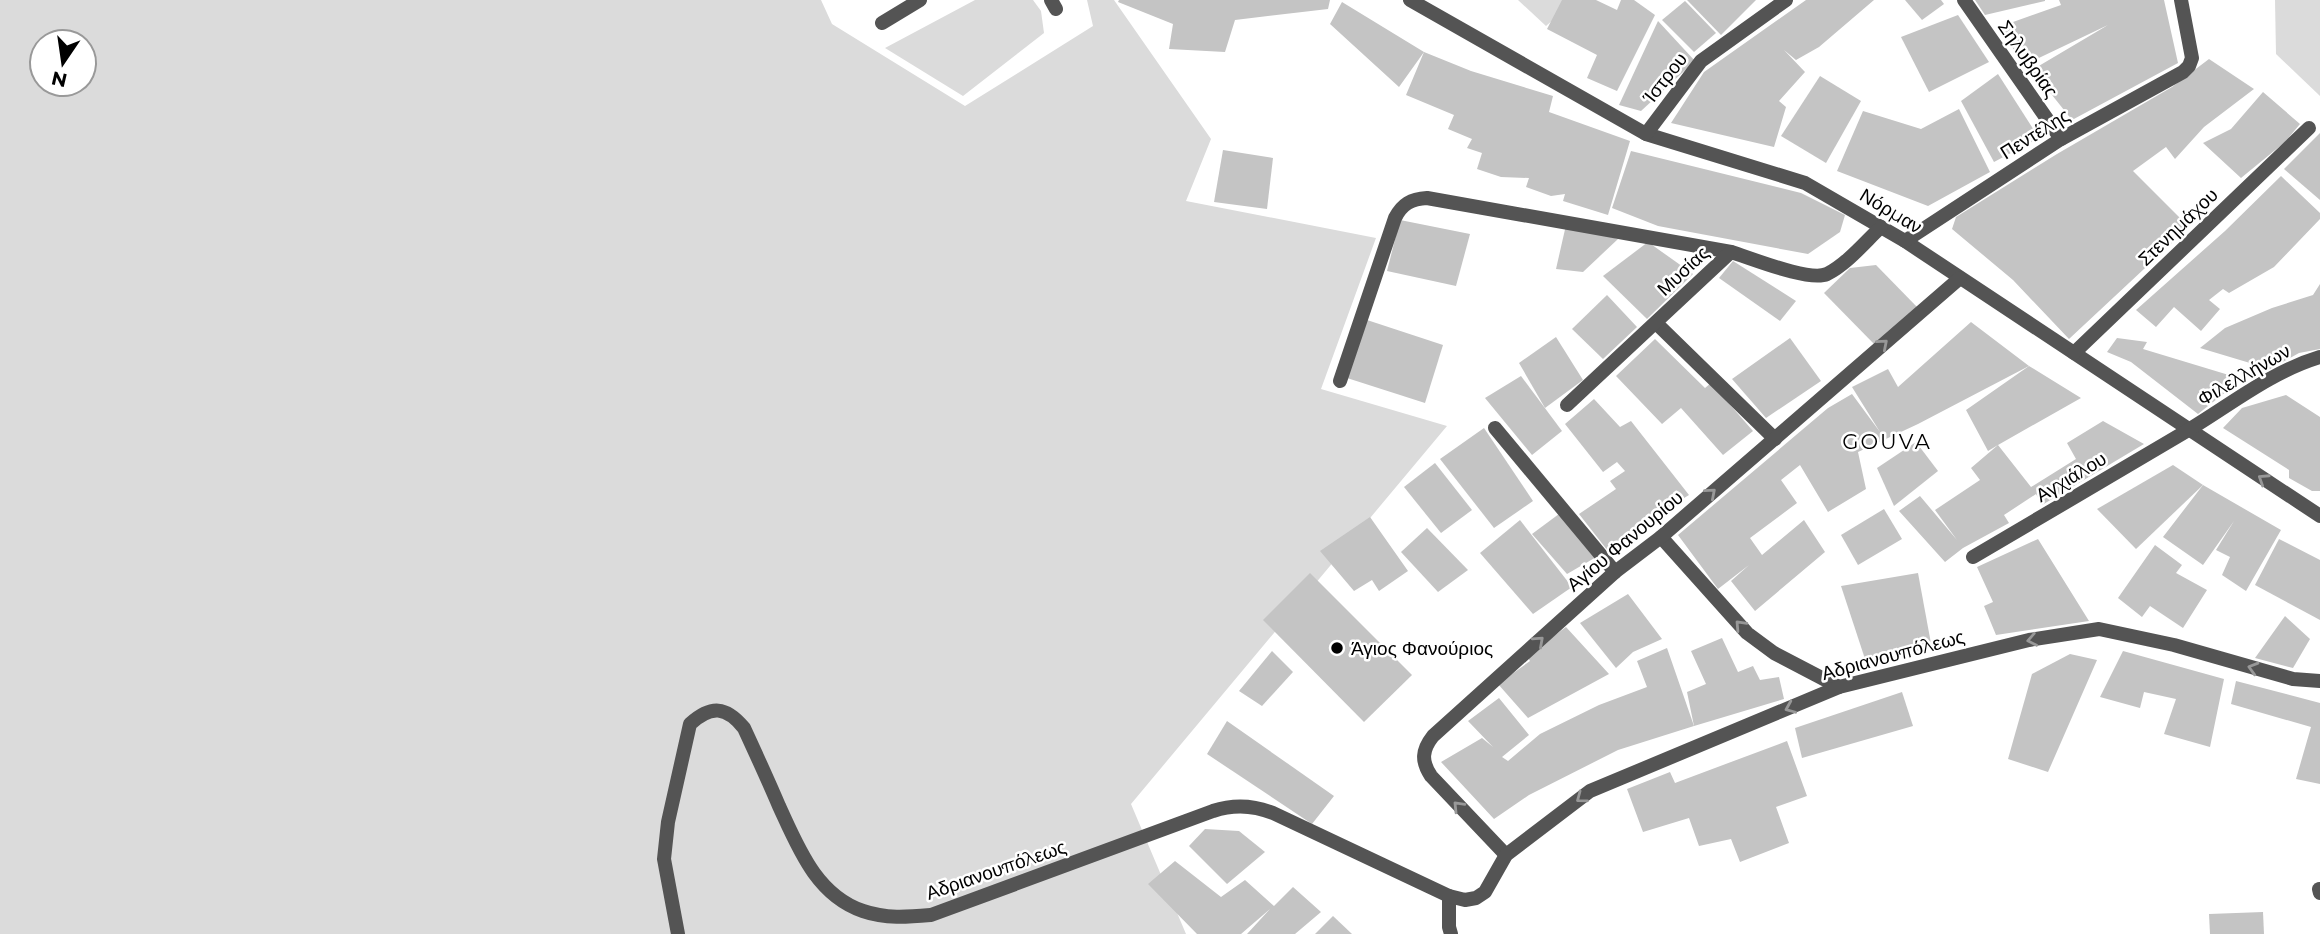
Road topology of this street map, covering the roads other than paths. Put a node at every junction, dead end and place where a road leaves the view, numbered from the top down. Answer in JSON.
{"nodes":[{"id":1,"x":920,"y":0,"type":"edge"},
{"id":2,"x":1410,"y":0,"type":"edge"},
{"id":3,"x":1786,"y":0,"type":"edge"},
{"id":4,"x":1964,"y":0,"type":"edge"},
{"id":5,"x":2182,"y":0,"type":"edge"},
{"id":6,"x":882,"y":23,"type":"dead end"},
{"id":7,"x":2309,"y":128,"type":"dead end"},
{"id":8,"x":1646,"y":134,"type":"junction"},
{"id":9,"x":2061,"y":139,"type":"junction"},
{"id":10,"x":1881,"y":227,"type":"junction"},
{"id":11,"x":1905,"y":241,"type":"junction"},
{"id":12,"x":1731,"y":252,"type":"junction"},
{"id":13,"x":1960,"y":278,"type":"junction"},
{"id":14,"x":1656,"y":323,"type":"junction"},
{"id":15,"x":2074,"y":353,"type":"junction"},
{"id":16,"x":2320,"y":357,"type":"edge"},
{"id":17,"x":1340,"y":381,"type":"dead end"},
{"id":18,"x":1567,"y":405,"type":"dead end"},
{"id":19,"x":1495,"y":428,"type":"dead end"},
{"id":20,"x":2188,"y":430,"type":"junction"},
{"id":21,"x":1775,"y":439,"type":"junction"},
{"id":22,"x":2320,"y":516,"type":"edge"},
{"id":23,"x":1661,"y":537,"type":"junction"},
{"id":24,"x":1973,"y":557,"type":"dead end"},
{"id":25,"x":1615,"y":572,"type":"junction"},
{"id":26,"x":2320,"y":681,"type":"edge"},
{"id":27,"x":1839,"y":687,"type":"junction"},
{"id":28,"x":1506,"y":855,"type":"junction"},
{"id":29,"x":1449,"y":896,"type":"junction"},
{"id":30,"x":678,"y":934,"type":"edge"},
{"id":31,"x":1451,"y":934,"type":"edge"}],
"edges":[{"from":1,"to":6,"type":"street"},
{"from":2,"to":8,"type":"street","name":"Νόρμαν"},
{"from":3,"to":8,"type":"street","name":"Ίστρου"},
{"from":4,"to":9,"type":"street","name":"Σηλυβρίας"},
{"from":5,"to":9,"type":"street","name":"Πεντέλης"},
{"from":7,"to":15,"type":"street","name":"Στενημάχου"},
{"from":8,"to":10,"type":"street","name":"Νόρμαν"},
{"from":9,"to":11,"type":"street","name":"Πεντέλης"},
{"from":10,"to":11,"type":"street","name":"Νόρμαν"},
{"from":10,"to":12,"type":"street","name":"Μυσίας"},
{"from":11,"to":13,"type":"street","name":"Νόρμαν"},
{"from":12,"to":14,"type":"street","name":"Μυσίας"},
{"from":12,"to":17,"type":"street"},
{"from":13,"to":15,"type":"street","name":"Νόρμαν"},
{"from":21,"to":13,"type":"street","name":"Αγίου Φανουρίου","one_way":true},
{"from":14,"to":18,"type":"street","name":"Μυσίας"},
{"from":14,"to":21,"type":"street"},
{"from":15,"to":20,"type":"street","name":"Νόρμαν"},
{"from":16,"to":20,"type":"street","name":"Φιλελλήνων"},
{"from":19,"to":25,"type":"street"},
{"from":22,"to":20,"type":"street","name":"Νόρμαν","one_way":true},
{"from":20,"to":24,"type":"street","name":"Αγχιάλου"},
{"from":23,"to":21,"type":"street","name":"Αγίου Φανουρίου","one_way":true},
{"from":23,"to":25,"type":"street","name":"Αγίου Φανουρίου"},
{"from":27,"to":23,"type":"street","one_way":true},
{"from":28,"to":25,"type":"street","name":"Αγίου Φανουρίου","one_way":true},
{"from":26,"to":27,"type":"street","name":"Αδριανουπόλεως","one_way":true},
{"from":27,"to":28,"type":"street","name":"Αδριανουπόλεως","one_way":true},
{"from":28,"to":29,"type":"street","name":"Αδριανουπόλεως"},
{"from":29,"to":30,"type":"street","name":"Αδριανουπόλεως"},
{"from":29,"to":31,"type":"street"}]}
